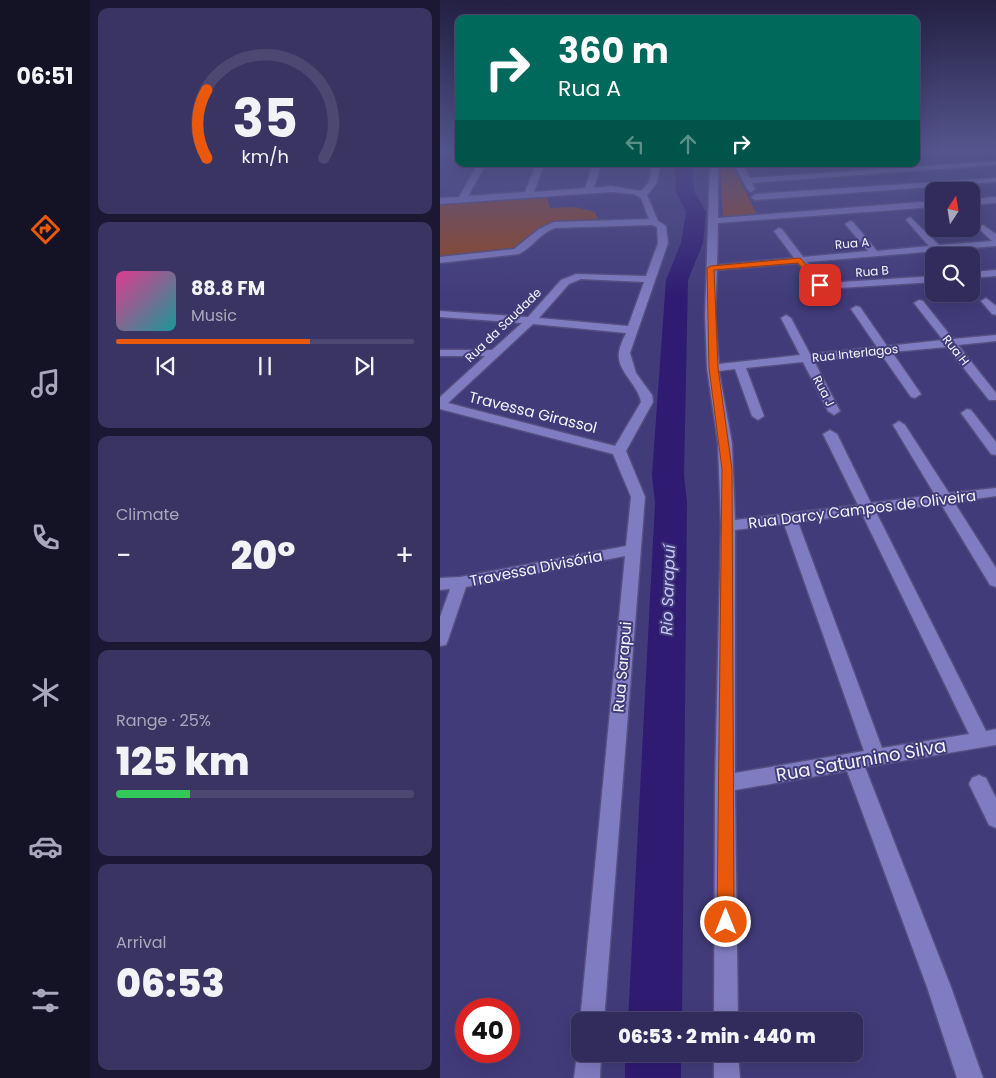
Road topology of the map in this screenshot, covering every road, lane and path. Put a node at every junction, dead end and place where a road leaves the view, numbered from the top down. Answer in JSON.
{"nodes":[{"id":1,"x":473,"y":199,"type":"edge"},
{"id":2,"x":645,"y":199,"type":"edge"},
{"id":3,"x":714,"y":199,"type":"edge"},
{"id":4,"x":756,"y":199,"type":"edge"},
{"id":5,"x":830,"y":199,"type":"edge"},
{"id":6,"x":462,"y":200,"type":"joint"},
{"id":7,"x":996,"y":200,"type":"edge"},
{"id":8,"x":440,"y":201,"type":"edge"},
{"id":9,"x":980,"y":201,"type":"edge"},
{"id":10,"x":925,"y":204,"type":"edge"},
{"id":11,"x":760,"y":207,"type":"junction"},
{"id":12,"x":910,"y":220,"type":"dead end"},
{"id":13,"x":714,"y":221,"type":"junction"},
{"id":14,"x":654,"y":222,"type":"junction"},
{"id":15,"x":850,"y":224,"type":"dead end"},
{"id":16,"x":983,"y":228,"type":"dead end"},
{"id":17,"x":779,"y":231,"type":"dead end"},
{"id":18,"x":996,"y":241,"type":"edge"},
{"id":19,"x":935,"y":247,"type":"edge"},
{"id":20,"x":945,"y":247,"type":"edge"},
{"id":21,"x":925,"y":249,"type":"edge"},
{"id":22,"x":874,"y":254,"type":"junction"},
{"id":23,"x":440,"y":260,"type":"edge"},
{"id":24,"x":800,"y":260,"type":"junction"},
{"id":25,"x":711,"y":268,"type":"junction"},
{"id":26,"x":996,"y":273,"type":"edge"},
{"id":27,"x":980,"y":275,"type":"edge"},
{"id":28,"x":650,"y":279,"type":"junction"},
{"id":29,"x":925,"y":280,"type":"edge"},
{"id":30,"x":986,"y":301,"type":"dead end"},
{"id":31,"x":919,"y":303,"type":"dead end"},
{"id":32,"x":856,"y":309,"type":"dead end"},
{"id":33,"x":996,"y":312,"type":"edge"},
{"id":34,"x":440,"y":314,"type":"edge"},
{"id":35,"x":786,"y":318,"type":"dead end"},
{"id":36,"x":530,"y":321,"type":"junction"},
{"id":37,"x":631,"y":330,"type":"junction"},
{"id":38,"x":996,"y":338,"type":"edge"},
{"id":39,"x":950,"y":343,"type":"junction"},
{"id":40,"x":884,"y":350,"type":"junction"},
{"id":41,"x":440,"y":353,"type":"edge"},
{"id":42,"x":496,"y":353,"type":"junction"},
{"id":43,"x":808,"y":358,"type":"junction"},
{"id":44,"x":740,"y":365,"type":"junction"},
{"id":45,"x":713,"y":368,"type":"junction"},
{"id":46,"x":915,"y":394,"type":"dead end"},
{"id":47,"x":992,"y":397,"type":"dead end"},
{"id":48,"x":440,"y":405,"type":"edge"},
{"id":49,"x":834,"y":411,"type":"dead end"},
{"id":50,"x":968,"y":413,"type":"dead end"},
{"id":51,"x":758,"y":416,"type":"dead end"},
{"id":52,"x":899,"y":425,"type":"dead end"},
{"id":53,"x":830,"y":434,"type":"dead end"},
{"id":54,"x":619,"y":451,"type":"junction"},
{"id":55,"x":996,"y":451,"type":"edge"},
{"id":56,"x":996,"y":492,"type":"edge"},
{"id":57,"x":946,"y":498,"type":"junction"},
{"id":58,"x":868,"y":508,"type":"junction"},
{"id":59,"x":789,"y":518,"type":"junction"},
{"id":60,"x":728,"y":526,"type":"junction"},
{"id":61,"x":632,"y":550,"type":"junction"},
{"id":62,"x":996,"y":581,"type":"edge"},
{"id":63,"x":460,"y":583,"type":"junction"},
{"id":64,"x":440,"y":584,"type":"edge"},
{"id":65,"x":440,"y":640,"type":"edge"},
{"id":66,"x":989,"y":738,"type":"edge"},
{"id":67,"x":876,"y":757,"type":"junction"},
{"id":68,"x":853,"y":761,"type":"junction"},
{"id":69,"x":725,"y":784,"type":"junction"},
{"id":70,"x":978,"y":784,"type":"dead end"},
{"id":71,"x":996,"y":820,"type":"edge"},
{"id":72,"x":593,"y":1012,"type":"edge"},
{"id":73,"x":726,"y":1012,"type":"edge"},
{"id":74,"x":588,"y":1062,"type":"edge"},
{"id":75,"x":726,"y":1062,"type":"edge"},
{"id":76,"x":587,"y":1078,"type":"edge"},
{"id":77,"x":727,"y":1078,"type":"edge"},
{"id":78,"x":970,"y":1078,"type":"edge"}],
"edges":[{"from":1,"to":6,"type":"street"},
{"from":2,"to":14,"type":"street"},
{"from":3,"to":13,"type":"street"},
{"from":4,"to":11,"type":"street"},
{"from":5,"to":11,"type":"street"},
{"from":6,"to":8,"type":"street"},
{"from":7,"to":9,"type":"street"},
{"from":10,"to":11,"type":"street"},
{"from":11,"to":13,"type":"street"},
{"from":12,"to":19,"type":"street"},
{"from":13,"to":25,"type":"street"},
{"from":14,"to":23,"type":"street"},
{"from":14,"to":28,"type":"street"},
{"from":15,"to":22,"type":"street"},
{"from":16,"to":18,"type":"street"},
{"from":17,"to":24,"type":"street","name":"Rua B"},
{"from":18,"to":20,"type":"street","name":"Rua A"},
{"from":21,"to":22,"type":"street","name":"Rua A"},
{"from":22,"to":24,"type":"street","name":"Rua A"},
{"from":24,"to":25,"type":"street","name":"Rua A"},
{"from":24,"to":29,"type":"street","name":"Rua B"},
{"from":25,"to":45,"type":"street"},
{"from":26,"to":27,"type":"street"},
{"from":28,"to":36,"type":"street","name":"Rua da Saudade"},
{"from":28,"to":37,"type":"street"},
{"from":30,"to":33,"type":"street"},
{"from":31,"to":39,"type":"street","name":"Rua H"},
{"from":32,"to":40,"type":"street"},
{"from":34,"to":36,"type":"street"},
{"from":35,"to":43,"type":"street","name":"Rua J"},
{"from":36,"to":37,"type":"street"},
{"from":36,"to":42,"type":"street","name":"Rua da Saudade"},
{"from":37,"to":54,"type":"street"},
{"from":38,"to":39,"type":"street","name":"Rua Interlagos"},
{"from":39,"to":40,"type":"street","name":"Rua Interlagos"},
{"from":39,"to":47,"type":"street","name":"Rua H"},
{"from":40,"to":43,"type":"street","name":"Rua Interlagos"},
{"from":40,"to":46,"type":"street"},
{"from":41,"to":42,"type":"street"},
{"from":42,"to":48,"type":"street","name":"Rua da Saudade"},
{"from":43,"to":44,"type":"street","name":"Rua Interlagos"},
{"from":43,"to":49,"type":"street","name":"Rua J"},
{"from":44,"to":45,"type":"street","name":"Rua Interlagos"},
{"from":44,"to":51,"type":"street"},
{"from":45,"to":60,"type":"street"},
{"from":48,"to":54,"type":"street","name":"Travessa Girassol"},
{"from":50,"to":55,"type":"street"},
{"from":52,"to":57,"type":"street"},
{"from":53,"to":58,"type":"street"},
{"from":54,"to":61,"type":"street","name":"Rua Sarapui"},
{"from":56,"to":57,"type":"street","name":"Rua Darcy Campos de Oliveira"},
{"from":57,"to":58,"type":"street","name":"Rua Darcy Campos de Oliveira"},
{"from":57,"to":62,"type":"street"},
{"from":58,"to":59,"type":"street","name":"Rua Darcy Campos de Oliveira"},
{"from":58,"to":66,"type":"street"},
{"from":59,"to":60,"type":"street","name":"Rua Darcy Campos de Oliveira"},
{"from":59,"to":67,"type":"street"},
{"from":60,"to":69,"type":"street"},
{"from":61,"to":63,"type":"street","name":"Travessa Divisória"},
{"from":61,"to":72,"type":"street","name":"Rua Sarapui"},
{"from":63,"to":64,"type":"street","name":"Travessa Divisória"},
{"from":63,"to":65,"type":"street"},
{"from":66,"to":67,"type":"street","name":"Rua Saturnino Silva"},
{"from":67,"to":68,"type":"street","name":"Rua Saturnino Silva"},
{"from":68,"to":69,"type":"street","name":"Rua Saturnino Silva"},
{"from":68,"to":78,"type":"street"},
{"from":69,"to":73,"type":"street"},
{"from":70,"to":71,"type":"street"},
{"from":74,"to":76,"type":"street"},
{"from":75,"to":77,"type":"street"}]}
